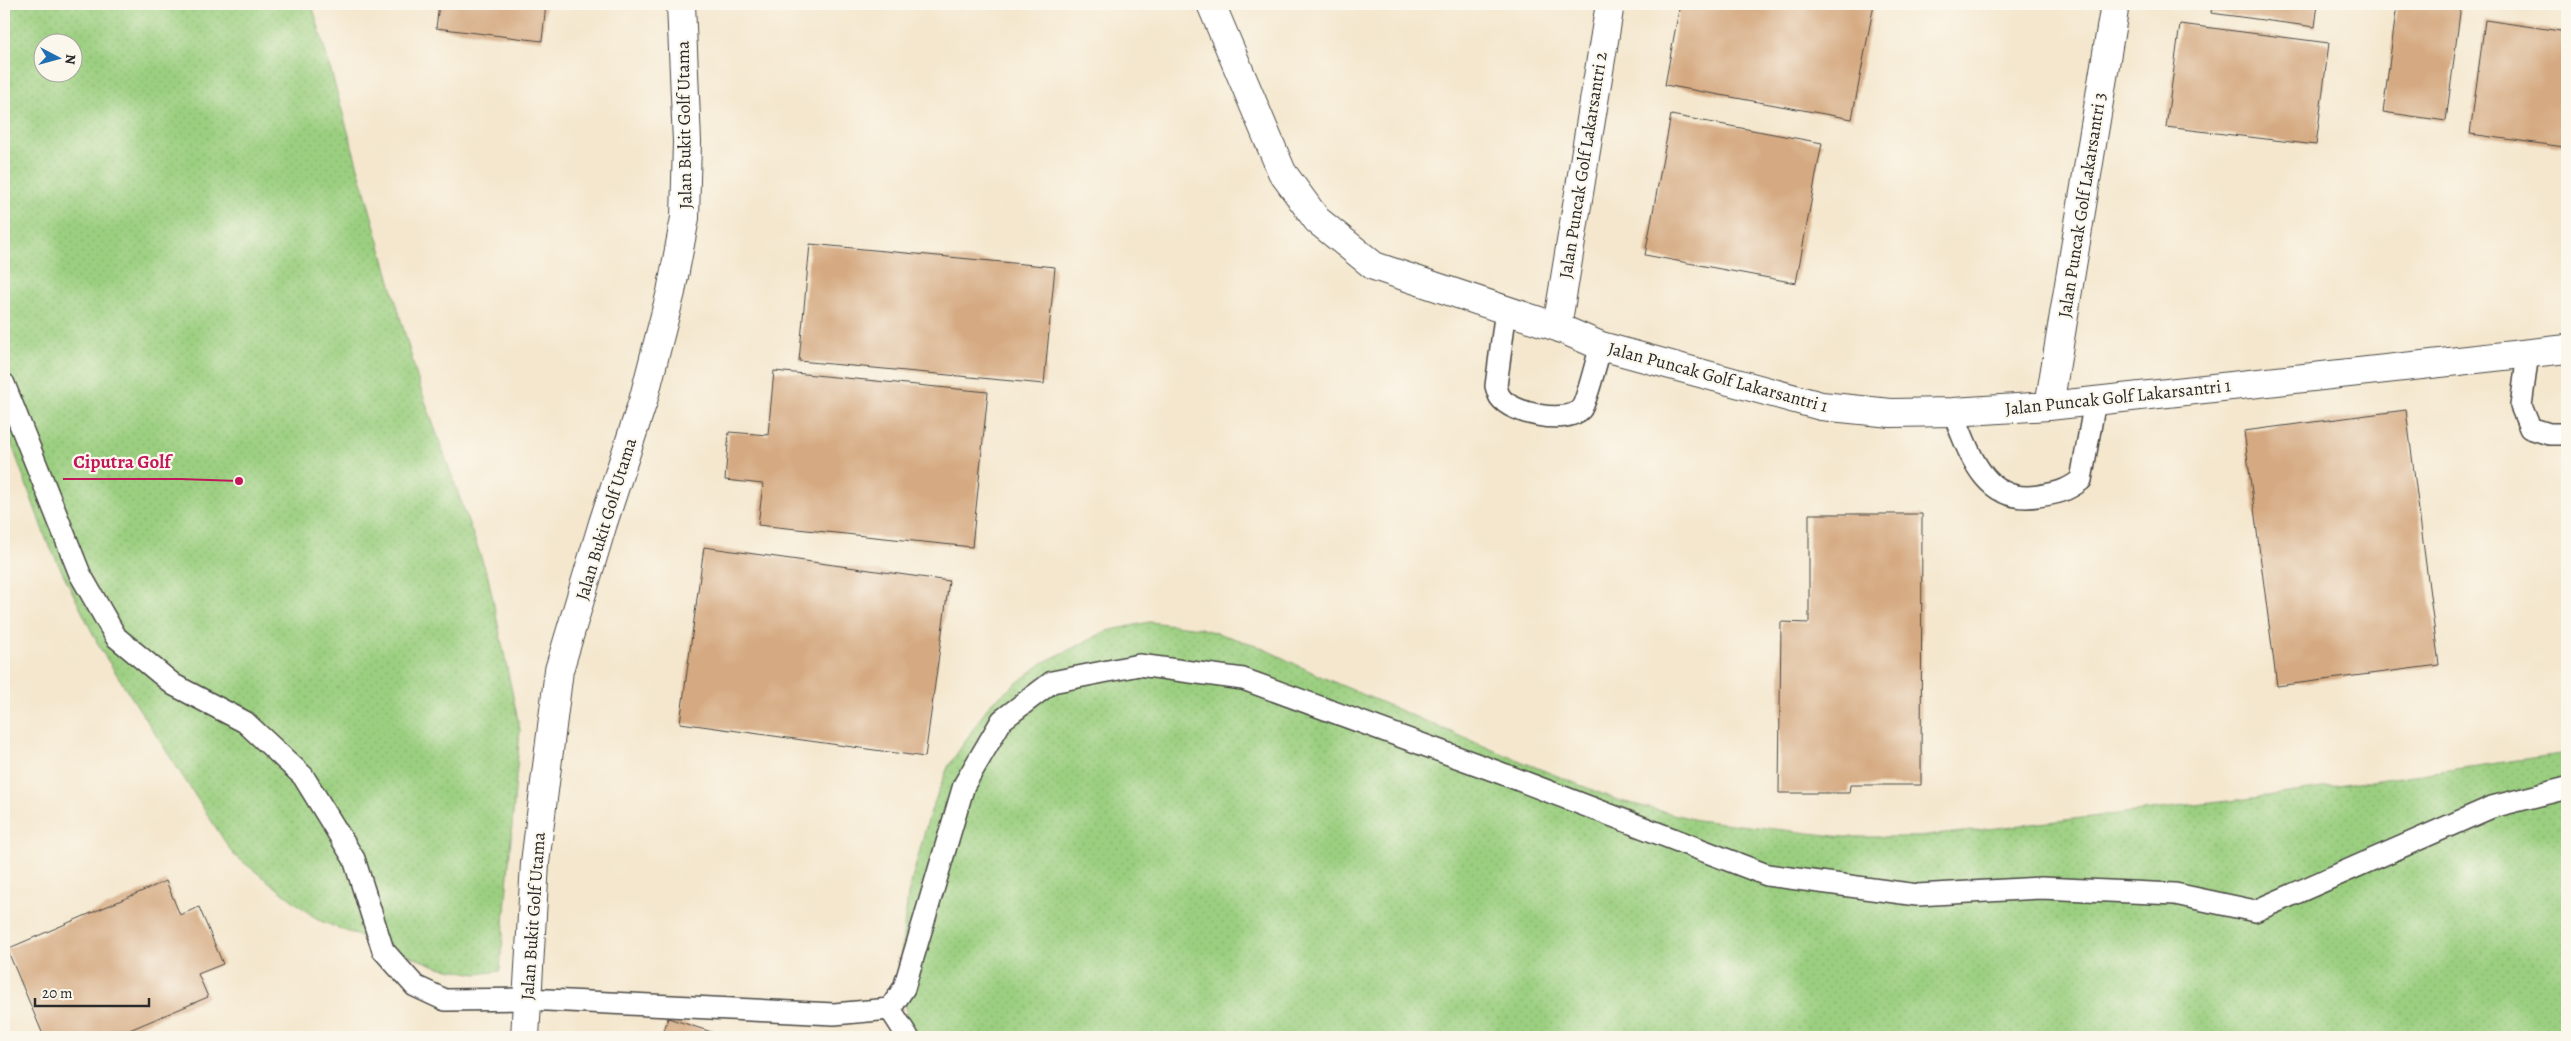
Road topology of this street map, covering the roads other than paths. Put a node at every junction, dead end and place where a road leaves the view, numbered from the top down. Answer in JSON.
{"nodes":[{"id":1,"x":681,"y":4,"type":"edge"},
{"id":2,"x":1211,"y":4,"type":"edge"},
{"id":3,"x":1610,"y":4,"type":"edge"},
{"id":4,"x":2115,"y":4,"type":"edge"},
{"id":5,"x":1506,"y":309,"type":"junction"},
{"id":6,"x":1557,"y":326,"type":"junction"},
{"id":7,"x":1600,"y":346,"type":"junction"},
{"id":8,"x":2567,"y":349,"type":"edge"},
{"id":9,"x":2528,"y":353,"type":"junction"},
{"id":10,"x":4,"y":384,"type":"edge"},
{"id":11,"x":2095,"y":401,"type":"junction"},
{"id":12,"x":2049,"y":406,"type":"junction"},
{"id":13,"x":1953,"y":412,"type":"junction"},
{"id":14,"x":2567,"y":434,"type":"edge"},
{"id":15,"x":2567,"y":788,"type":"edge"},
{"id":16,"x":527,"y":999,"type":"junction"},
{"id":17,"x":890,"y":1009,"type":"junction"},
{"id":18,"x":525,"y":1037,"type":"edge"},
{"id":19,"x":908,"y":1037,"type":"edge"}],
"edges":[{"from":1,"to":16,"type":"street","name":"Jalan Bukit Golf Utama"},
{"from":2,"to":5,"type":"street","name":"Jalan Puncak Golf Lakarsantri 1"},
{"from":3,"to":6,"type":"street","name":"Jalan Puncak Golf Lakarsantri 2"},
{"from":4,"to":12,"type":"street","name":"Jalan Puncak Golf Lakarsantri 3"},
{"from":5,"to":6,"type":"street","name":"Jalan Puncak Golf Lakarsantri 1"},
{"from":5,"to":7,"type":"lane"},
{"from":6,"to":7,"type":"street","name":"Jalan Puncak Golf Lakarsantri 1"},
{"from":7,"to":13,"type":"street","name":"Jalan Puncak Golf Lakarsantri 1"},
{"from":8,"to":9,"type":"street","name":"Jalan Puncak Golf Lakarsantri 1"},
{"from":9,"to":11,"type":"street","name":"Jalan Puncak Golf Lakarsantri 1"},
{"from":9,"to":14,"type":"lane"},
{"from":10,"to":16,"type":"lane"},
{"from":11,"to":12,"type":"street","name":"Jalan Puncak Golf Lakarsantri 1"},
{"from":11,"to":13,"type":"lane"},
{"from":12,"to":13,"type":"street","name":"Jalan Puncak Golf Lakarsantri 1"},
{"from":15,"to":17,"type":"lane"},
{"from":16,"to":17,"type":"lane"},
{"from":16,"to":18,"type":"street","name":"Jalan Bukit Golf Utama"},
{"from":17,"to":19,"type":"lane"}]}
